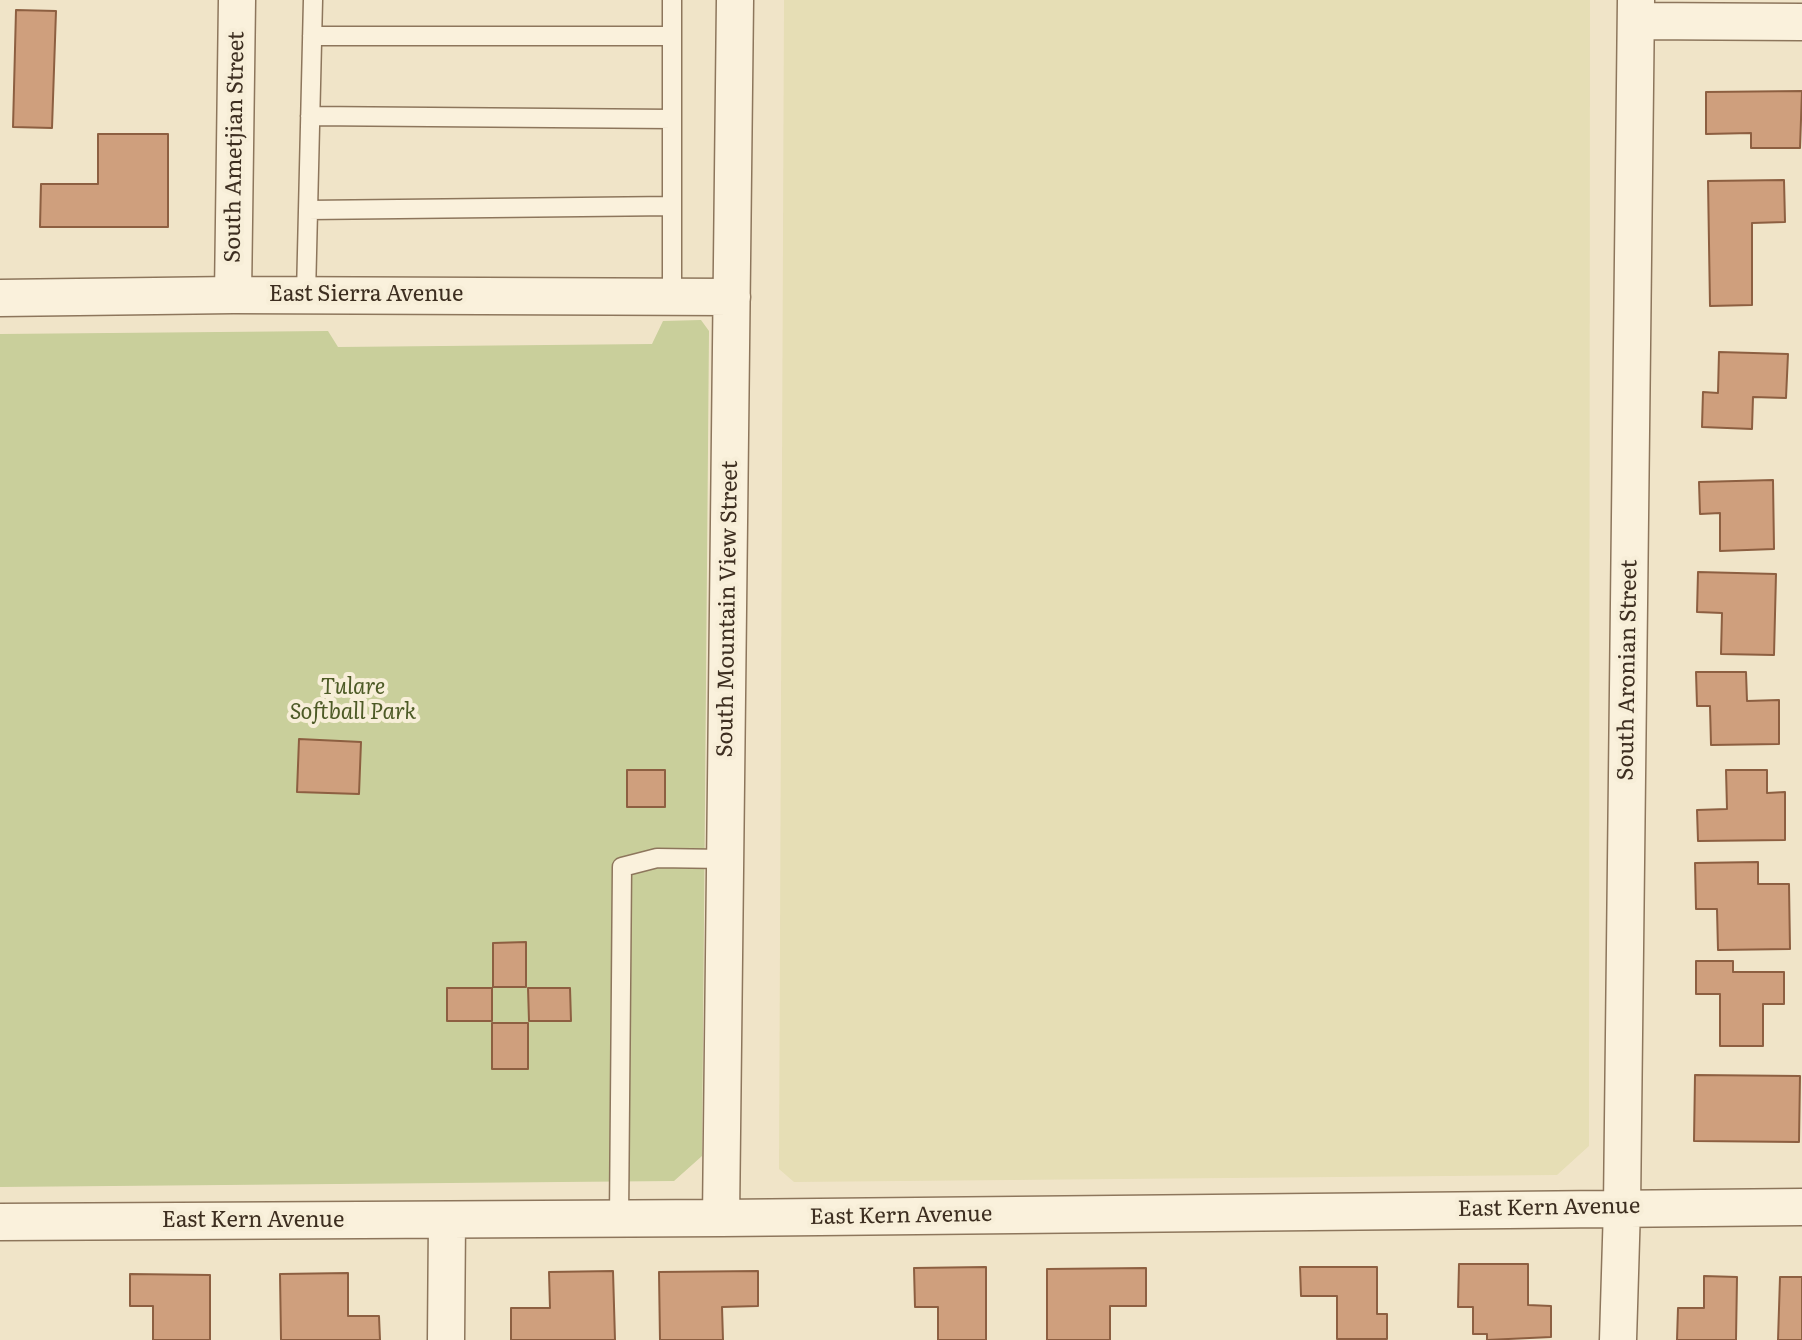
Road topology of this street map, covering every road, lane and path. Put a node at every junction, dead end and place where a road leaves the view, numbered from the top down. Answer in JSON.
{"nodes":[{"id":1,"x":237,"y":0,"type":"edge"},
{"id":2,"x":313,"y":0,"type":"edge"},
{"id":3,"x":672,"y":0,"type":"edge"},
{"id":4,"x":735,"y":0,"type":"edge"},
{"id":5,"x":1636,"y":10,"type":"edge"},
{"id":6,"x":1802,"y":22,"type":"edge"},
{"id":7,"x":312,"y":36,"type":"junction"},
{"id":8,"x":672,"y":36,"type":"junction"},
{"id":9,"x":310,"y":116,"type":"junction"},
{"id":10,"x":672,"y":119,"type":"junction"},
{"id":11,"x":672,"y":206,"type":"junction"},
{"id":12,"x":308,"y":210,"type":"junction"},
{"id":13,"x":233,"y":295,"type":"junction"},
{"id":14,"x":306,"y":295,"type":"junction"},
{"id":15,"x":672,"y":297,"type":"junction"},
{"id":16,"x":732,"y":297,"type":"junction"},
{"id":17,"x":0,"y":298,"type":"edge"},
{"id":18,"x":725,"y":859,"type":"junction"},
{"id":19,"x":1622,"y":1207,"type":"junction"},
{"id":20,"x":1802,"y":1207,"type":"edge"},
{"id":21,"x":721,"y":1218,"type":"junction"},
{"id":22,"x":619,"y":1219,"type":"junction"},
{"id":23,"x":447,"y":1220,"type":"junction"},
{"id":24,"x":0,"y":1222,"type":"edge"},
{"id":25,"x":446,"y":1340,"type":"edge"},
{"id":26,"x":1618,"y":1340,"type":"edge"}],
"edges":[{"from":1,"to":13,"type":"street","name":"South Ametjian Street"},
{"from":2,"to":7,"type":"lane"},
{"from":3,"to":8,"type":"lane"},
{"from":4,"to":16,"type":"street","name":"South Mountain View Street"},
{"from":5,"to":6,"type":"street"},
{"from":5,"to":19,"type":"street","name":"South Aronian Street"},
{"from":7,"to":8,"type":"lane"},
{"from":7,"to":9,"type":"lane"},
{"from":8,"to":10,"type":"lane"},
{"from":9,"to":10,"type":"lane"},
{"from":9,"to":12,"type":"lane"},
{"from":10,"to":11,"type":"lane"},
{"from":11,"to":12,"type":"lane"},
{"from":11,"to":15,"type":"lane"},
{"from":12,"to":14,"type":"lane"},
{"from":13,"to":14,"type":"street","name":"East Sierra Avenue"},
{"from":13,"to":17,"type":"street","name":"East Sierra Avenue"},
{"from":14,"to":15,"type":"street","name":"East Sierra Avenue"},
{"from":15,"to":16,"type":"street","name":"East Sierra Avenue"},
{"from":16,"to":18,"type":"street","name":"South Mountain View Street"},
{"from":18,"to":21,"type":"street","name":"South Mountain View Street"},
{"from":18,"to":22,"type":"lane"},
{"from":19,"to":20,"type":"street","name":"East Kern Avenue"},
{"from":19,"to":21,"type":"street","name":"East Kern Avenue"},
{"from":19,"to":26,"type":"street","name":"South Aronian Street"},
{"from":21,"to":22,"type":"street","name":"East Kern Avenue"},
{"from":22,"to":23,"type":"street","name":"East Kern Avenue"},
{"from":23,"to":24,"type":"street","name":"East Kern Avenue"},
{"from":23,"to":25,"type":"street"}]}
